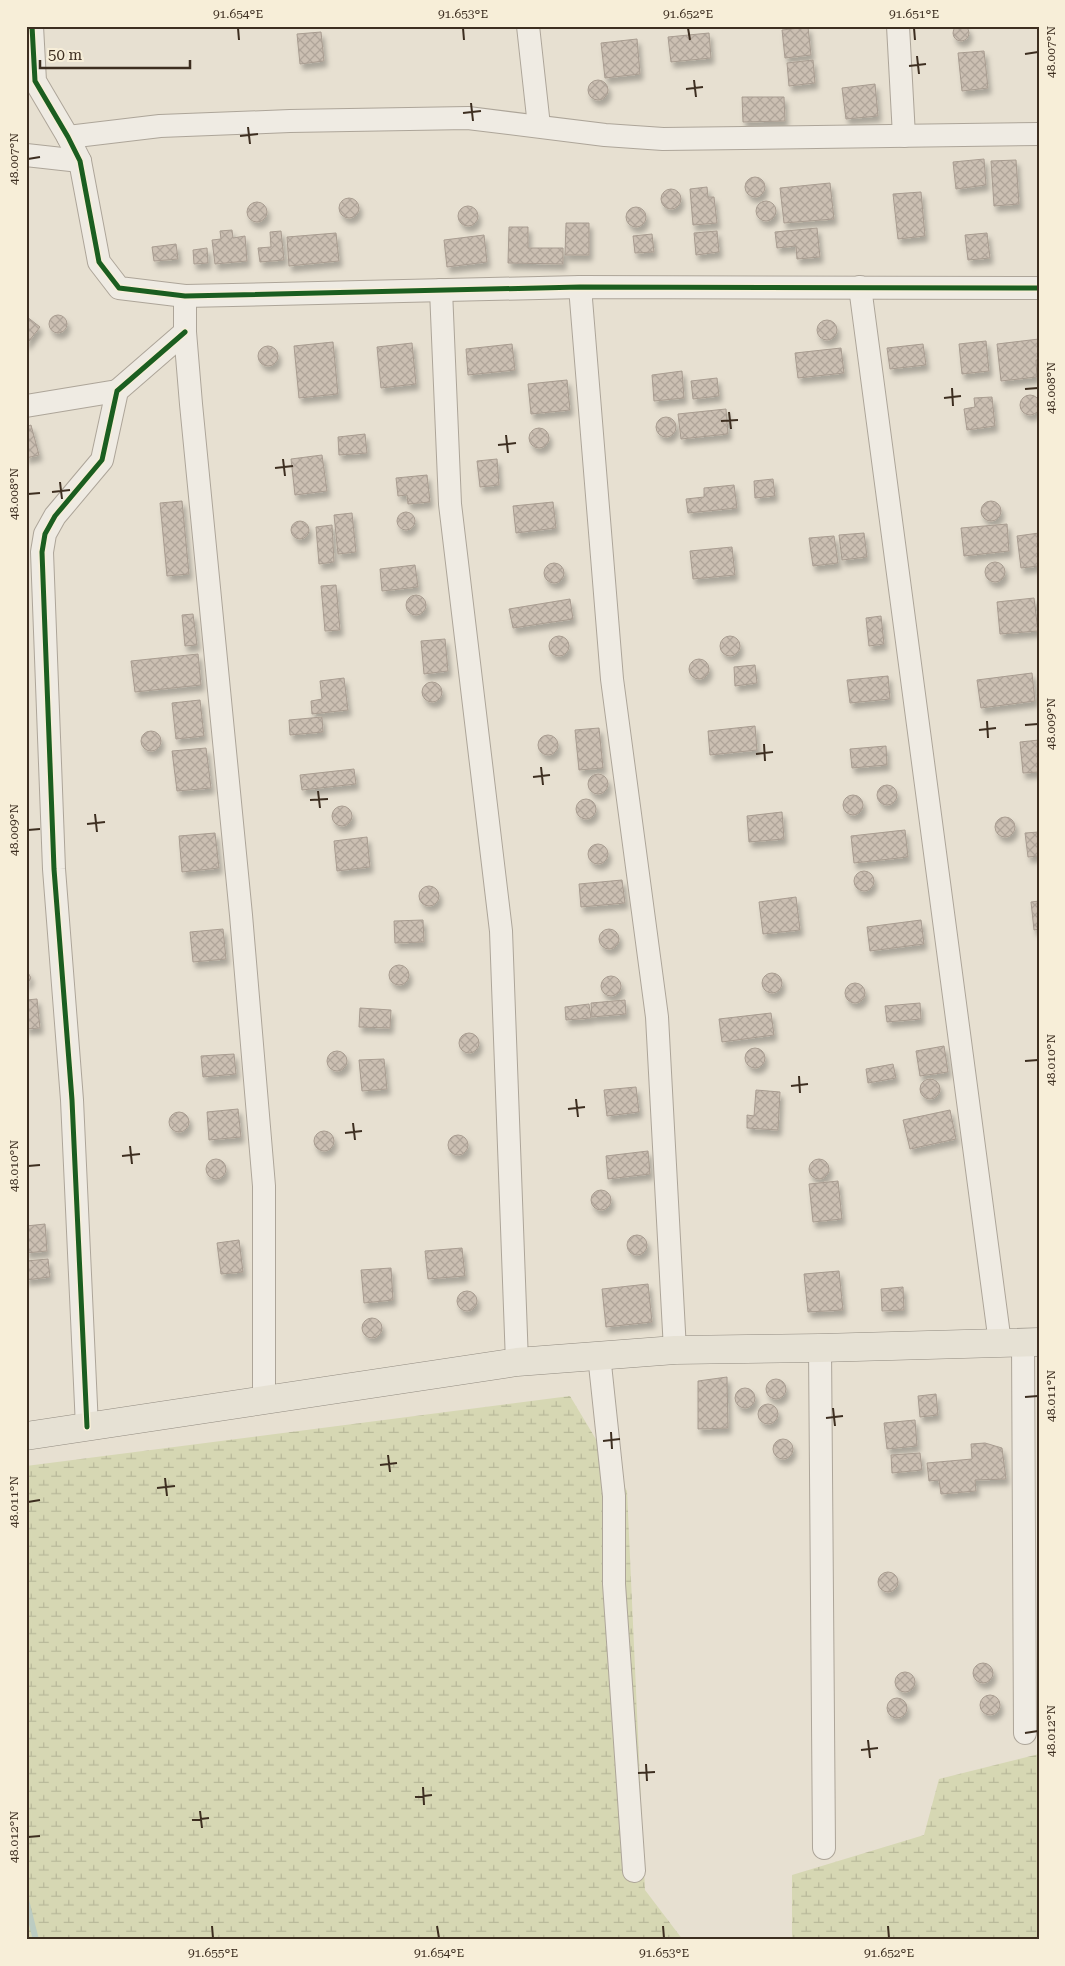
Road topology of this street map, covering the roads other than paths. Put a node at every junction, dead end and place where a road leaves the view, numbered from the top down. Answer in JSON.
{"nodes":[{"id":1,"x":32,"y":26,"type":"edge"},
{"id":2,"x":528,"y":26,"type":"edge"},
{"id":3,"x":898,"y":26,"type":"edge"},
{"id":4,"x":539,"y":126,"type":"junction"},
{"id":5,"x":1039,"y":134,"type":"edge"},
{"id":6,"x":904,"y":136,"type":"junction"},
{"id":7,"x":68,"y":137,"type":"junction"},
{"id":8,"x":26,"y":155,"type":"edge"},
{"id":9,"x":80,"y":161,"type":"junction"},
{"id":10,"x":580,"y":287,"type":"junction"},
{"id":11,"x":860,"y":287,"type":"junction"},
{"id":12,"x":1039,"y":288,"type":"edge"},
{"id":13,"x":441,"y":290,"type":"junction"},
{"id":14,"x":185,"y":296,"type":"junction"},
{"id":15,"x":184,"y":332,"type":"junction"},
{"id":16,"x":117,"y":391,"type":"junction"},
{"id":17,"x":26,"y":406,"type":"edge"},
{"id":18,"x":43,"y":583,"type":"junction"},
{"id":19,"x":26,"y":601,"type":"edge"},
{"id":20,"x":1021,"y":1342,"type":"edge"},
{"id":21,"x":820,"y":1348,"type":"junction"},
{"id":22,"x":675,"y":1350,"type":"junction"},
{"id":23,"x":599,"y":1355,"type":"junction"},
{"id":24,"x":518,"y":1362,"type":"junction"},
{"id":25,"x":264,"y":1401,"type":"junction"},
{"id":26,"x":87,"y":1427,"type":"junction"},
{"id":27,"x":26,"y":1436,"type":"edge"},
{"id":28,"x":1025,"y":1733,"type":"dead end"},
{"id":29,"x":824,"y":1848,"type":"dead end"},
{"id":30,"x":634,"y":1871,"type":"dead end"}],
"edges":[{"from":1,"to":7,"type":"street"},
{"from":2,"to":4,"type":"street"},
{"from":3,"to":6,"type":"street"},
{"from":4,"to":6,"type":"street"},
{"from":4,"to":7,"type":"street"},
{"from":5,"to":6,"type":"street"},
{"from":7,"to":9,"type":"street"},
{"from":8,"to":9,"type":"street"},
{"from":9,"to":14,"type":"street"},
{"from":10,"to":11,"type":"street"},
{"from":10,"to":13,"type":"street"},
{"from":10,"to":22,"type":"street"},
{"from":11,"to":12,"type":"street"},
{"from":11,"to":20,"type":"street"},
{"from":13,"to":14,"type":"street"},
{"from":13,"to":24,"type":"street"},
{"from":14,"to":15,"type":"street"},
{"from":15,"to":16,"type":"street"},
{"from":15,"to":25,"type":"street"},
{"from":16,"to":17,"type":"street"},
{"from":16,"to":18,"type":"street"},
{"from":18,"to":19,"type":"street"},
{"from":18,"to":26,"type":"street"},
{"from":20,"to":21,"type":"main road"},
{"from":20,"to":28,"type":"street"},
{"from":21,"to":22,"type":"main road"},
{"from":21,"to":29,"type":"street"},
{"from":22,"to":23,"type":"main road"},
{"from":23,"to":24,"type":"main road"},
{"from":23,"to":30,"type":"street"},
{"from":24,"to":25,"type":"main road"},
{"from":25,"to":26,"type":"main road"},
{"from":26,"to":27,"type":"main road"}]}
